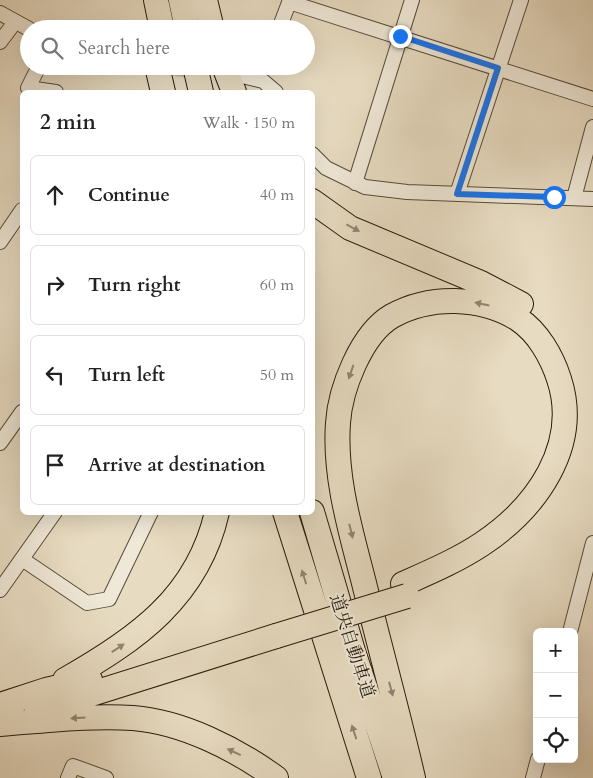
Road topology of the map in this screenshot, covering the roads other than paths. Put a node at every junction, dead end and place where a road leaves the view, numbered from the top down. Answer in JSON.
{"nodes":[{"id":1,"x":143,"y":0,"type":"edge"},
{"id":2,"x":156,"y":0,"type":"edge"},
{"id":3,"x":181,"y":0,"type":"edge"},
{"id":4,"x":205,"y":0,"type":"edge"},
{"id":5,"x":412,"y":0,"type":"edge"},
{"id":6,"x":521,"y":0,"type":"edge"},
{"id":7,"x":290,"y":1,"type":"edge"},
{"id":8,"x":0,"y":13,"type":"edge"},
{"id":9,"x":147,"y":20,"type":"edge"},
{"id":10,"x":160,"y":20,"type":"edge"},
{"id":11,"x":185,"y":20,"type":"edge"},
{"id":12,"x":210,"y":20,"type":"edge"},
{"id":13,"x":283,"y":20,"type":"edge"},
{"id":14,"x":15,"y":22,"type":"junction"},
{"id":15,"x":20,"y":24,"type":"edge"},
{"id":16,"x":400,"y":36,"type":"junction"},
{"id":17,"x":0,"y":42,"type":"edge"},
{"id":18,"x":498,"y":68,"type":"junction"},
{"id":19,"x":34,"y":75,"type":"edge"},
{"id":20,"x":159,"y":75,"type":"edge"},
{"id":21,"x":172,"y":75,"type":"edge"},
{"id":22,"x":197,"y":75,"type":"edge"},
{"id":23,"x":233,"y":78,"type":"tunnel mouth"},
{"id":24,"x":42,"y":90,"type":"edge"},
{"id":25,"x":163,"y":90,"type":"edge"},
{"id":26,"x":176,"y":90,"type":"edge"},
{"id":27,"x":201,"y":90,"type":"edge"},
{"id":28,"x":274,"y":90,"type":"edge"},
{"id":29,"x":593,"y":99,"type":"edge"},
{"id":30,"x":593,"y":127,"type":"edge"},
{"id":31,"x":315,"y":157,"type":"edge"},
{"id":32,"x":355,"y":182,"type":"junction"},
{"id":33,"x":457,"y":194,"type":"junction"},
{"id":34,"x":574,"y":198,"type":"junction"},
{"id":35,"x":593,"y":198,"type":"edge"},
{"id":36,"x":315,"y":203,"type":"edge"},
{"id":37,"x":20,"y":213,"type":"edge"},
{"id":38,"x":0,"y":242,"type":"edge"},
{"id":39,"x":20,"y":415,"type":"edge"},
{"id":40,"x":0,"y":443,"type":"edge"},
{"id":41,"x":53,"y":515,"type":"edge"},
{"id":42,"x":150,"y":515,"type":"edge"},
{"id":43,"x":216,"y":515,"type":"edge"},
{"id":44,"x":286,"y":515,"type":"edge"},
{"id":45,"x":313,"y":515,"type":"edge"},
{"id":46,"x":593,"y":543,"type":"edge"},
{"id":47,"x":22,"y":559,"type":"junction"},
{"id":48,"x":0,"y":590,"type":"edge"},
{"id":49,"x":405,"y":590,"type":"junction"},
{"id":50,"x":571,"y":628,"type":"edge"},
{"id":51,"x":275,"y":629,"type":"junction"},
{"id":52,"x":46,"y":690,"type":"junction"},
{"id":53,"x":0,"y":705,"type":"edge"},
{"id":54,"x":0,"y":724,"type":"edge"},
{"id":55,"x":537,"y":763,"type":"edge"},
{"id":56,"x":68,"y":778,"type":"edge"},
{"id":57,"x":106,"y":778,"type":"edge"},
{"id":58,"x":276,"y":778,"type":"edge"},
{"id":59,"x":369,"y":778,"type":"edge"},
{"id":60,"x":396,"y":778,"type":"edge"},
{"id":61,"x":414,"y":778,"type":"edge"},
{"id":62,"x":533,"y":778,"type":"edge"}],
"edges":[{"from":1,"to":9,"type":"highway"},
{"from":2,"to":10,"type":"highway"},
{"from":3,"to":11,"type":"highway"},
{"from":4,"to":12,"type":"highway"},
{"from":5,"to":16,"type":"street"},
{"from":6,"to":18,"type":"street"},
{"from":7,"to":13,"type":"street"},
{"from":7,"to":16,"type":"street"},
{"from":8,"to":14,"type":"street"},
{"from":14,"to":15,"type":"street"},
{"from":14,"to":17,"type":"street"},
{"from":16,"to":18,"type":"street"},
{"from":16,"to":32,"type":"street"},
{"from":18,"to":29,"type":"street"},
{"from":18,"to":33,"type":"street"},
{"from":19,"to":24,"type":"street"},
{"from":20,"to":25,"type":"highway"},
{"from":21,"to":26,"type":"highway"},
{"from":22,"to":27,"type":"highway"},
{"from":23,"to":28,"type":"street"},
{"from":30,"to":34,"type":"street"},
{"from":31,"to":32,"type":"street"},
{"from":32,"to":33,"type":"street"},
{"from":33,"to":34,"type":"street"},
{"from":34,"to":35,"type":"street"},
{"from":36,"to":49,"type":"highway","one_way":true},
{"from":37,"to":38,"type":"street"},
{"from":39,"to":40,"type":"street"},
{"from":41,"to":47,"type":"street"},
{"from":42,"to":47,"type":"street"},
{"from":52,"to":43,"type":"highway","one_way":true},
{"from":59,"to":44,"type":"highway","name":"道央自動車道","one_way":true},
{"from":45,"to":60,"type":"highway","name":"道央自動車道"},
{"from":46,"to":50,"type":"street"},
{"from":47,"to":48,"type":"street"},
{"from":49,"to":51,"type":"highway"},
{"from":49,"to":61,"type":"highway","one_way":true},
{"from":51,"to":52,"type":"highway"},
{"from":51,"to":54,"type":"highway"},
{"from":52,"to":53,"type":"highway"},
{"from":58,"to":54,"type":"highway","one_way":true},
{"from":55,"to":62,"type":"street"},
{"from":56,"to":57,"type":"street"}]}
